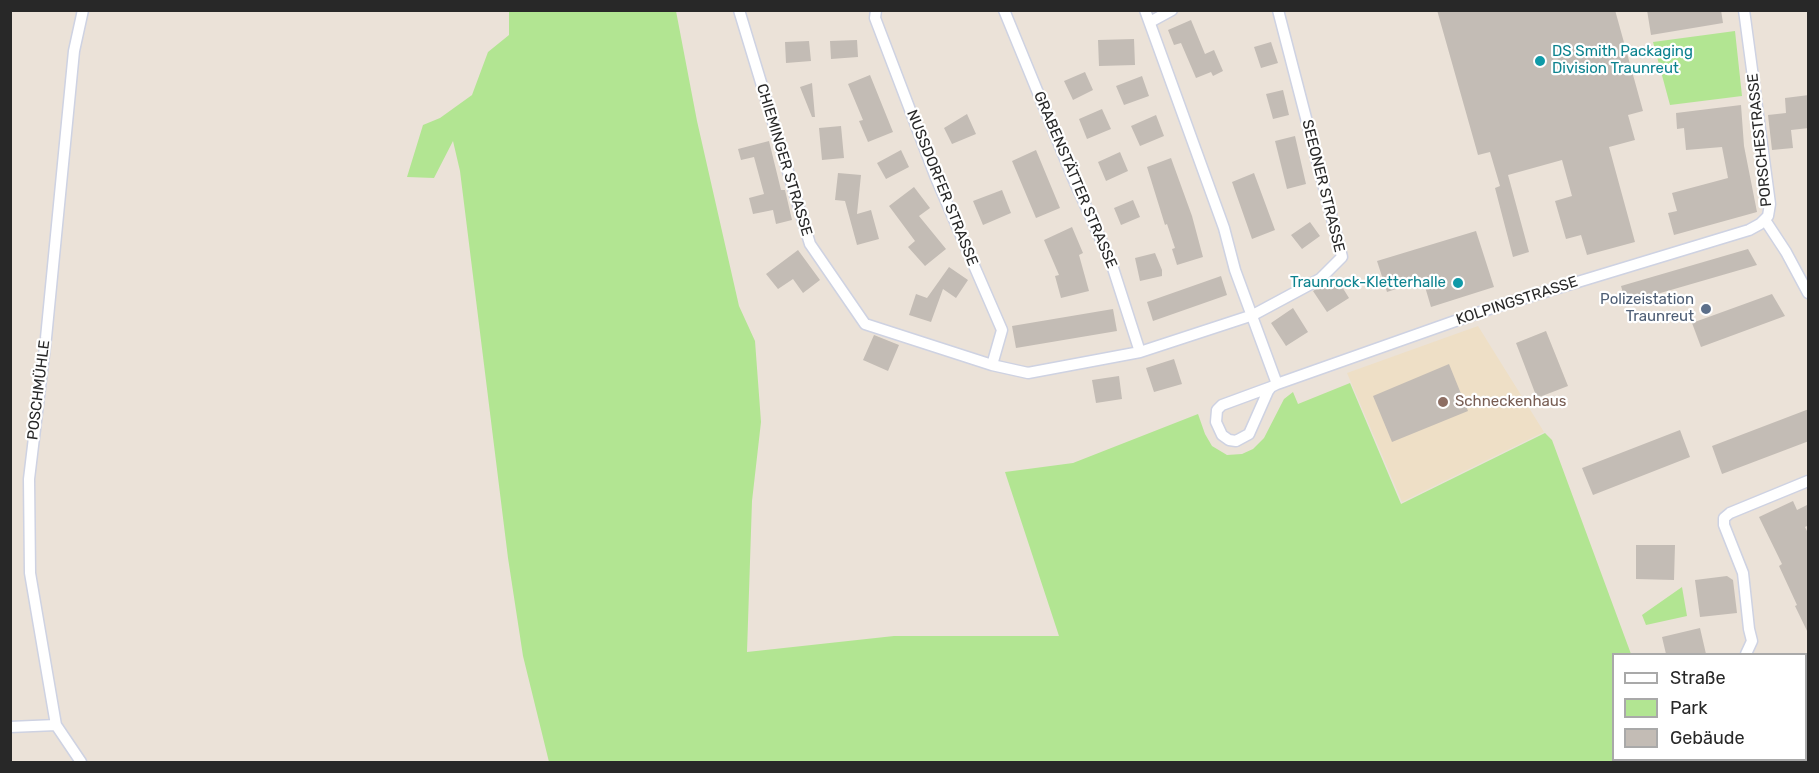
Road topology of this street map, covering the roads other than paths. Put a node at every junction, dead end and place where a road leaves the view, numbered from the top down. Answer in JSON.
{"nodes":[{"id":1,"x":82,"y":10,"type":"edge"},
{"id":2,"x":739,"y":10,"type":"edge"},
{"id":3,"x":876,"y":10,"type":"edge"},
{"id":4,"x":1004,"y":10,"type":"edge"},
{"id":5,"x":1145,"y":10,"type":"edge"},
{"id":6,"x":1172,"y":10,"type":"edge"},
{"id":7,"x":1278,"y":10,"type":"edge"},
{"id":8,"x":1744,"y":10,"type":"edge"},
{"id":9,"x":1150,"y":22,"type":"junction"},
{"id":10,"x":1765,"y":220,"type":"junction"},
{"id":11,"x":1809,"y":293,"type":"edge"},
{"id":12,"x":1253,"y":315,"type":"junction"},
{"id":13,"x":1140,"y":352,"type":"junction"},
{"id":14,"x":992,"y":364,"type":"junction"},
{"id":15,"x":1274,"y":386,"type":"junction"},
{"id":16,"x":1809,"y":481,"type":"edge"},
{"id":17,"x":1746,"y":653,"type":"edge"},
{"id":18,"x":56,"y":725,"type":"junction"},
{"id":19,"x":10,"y":727,"type":"edge"},
{"id":20,"x":81,"y":762,"type":"edge"}],
"edges":[{"from":1,"to":18,"type":"street","name":"POSCHMÜHLE"},
{"from":2,"to":14,"type":"street","name":"CHIEMINGER STRASSE"},
{"from":3,"to":14,"type":"street","name":"NUSSDORFER STRASSE"},
{"from":4,"to":13,"type":"street","name":"GRABENSTÄTTER STRASSE"},
{"from":5,"to":9,"type":"street"},
{"from":6,"to":9,"type":"street"},
{"from":7,"to":12,"type":"street","name":"SEEONER STRASSE"},
{"from":8,"to":10,"type":"street","name":"PORSCHESTRASSE"},
{"from":9,"to":12,"type":"street"},
{"from":10,"to":11,"type":"street","name":"PORSCHESTRASSE"},
{"from":10,"to":15,"type":"street","name":"KOLPINGSTRASSE"},
{"from":12,"to":13,"type":"street","name":"CHIEMINGER STRASSE"},
{"from":12,"to":15,"type":"street"},
{"from":13,"to":14,"type":"street","name":"CHIEMINGER STRASSE"},
{"from":15,"to":15,"type":"street","name":"KOLPINGSTRASSE"},
{"from":16,"to":17,"type":"street"},
{"from":18,"to":19,"type":"street"},
{"from":18,"to":20,"type":"street","name":"POSCHMÜHLE"}]}
